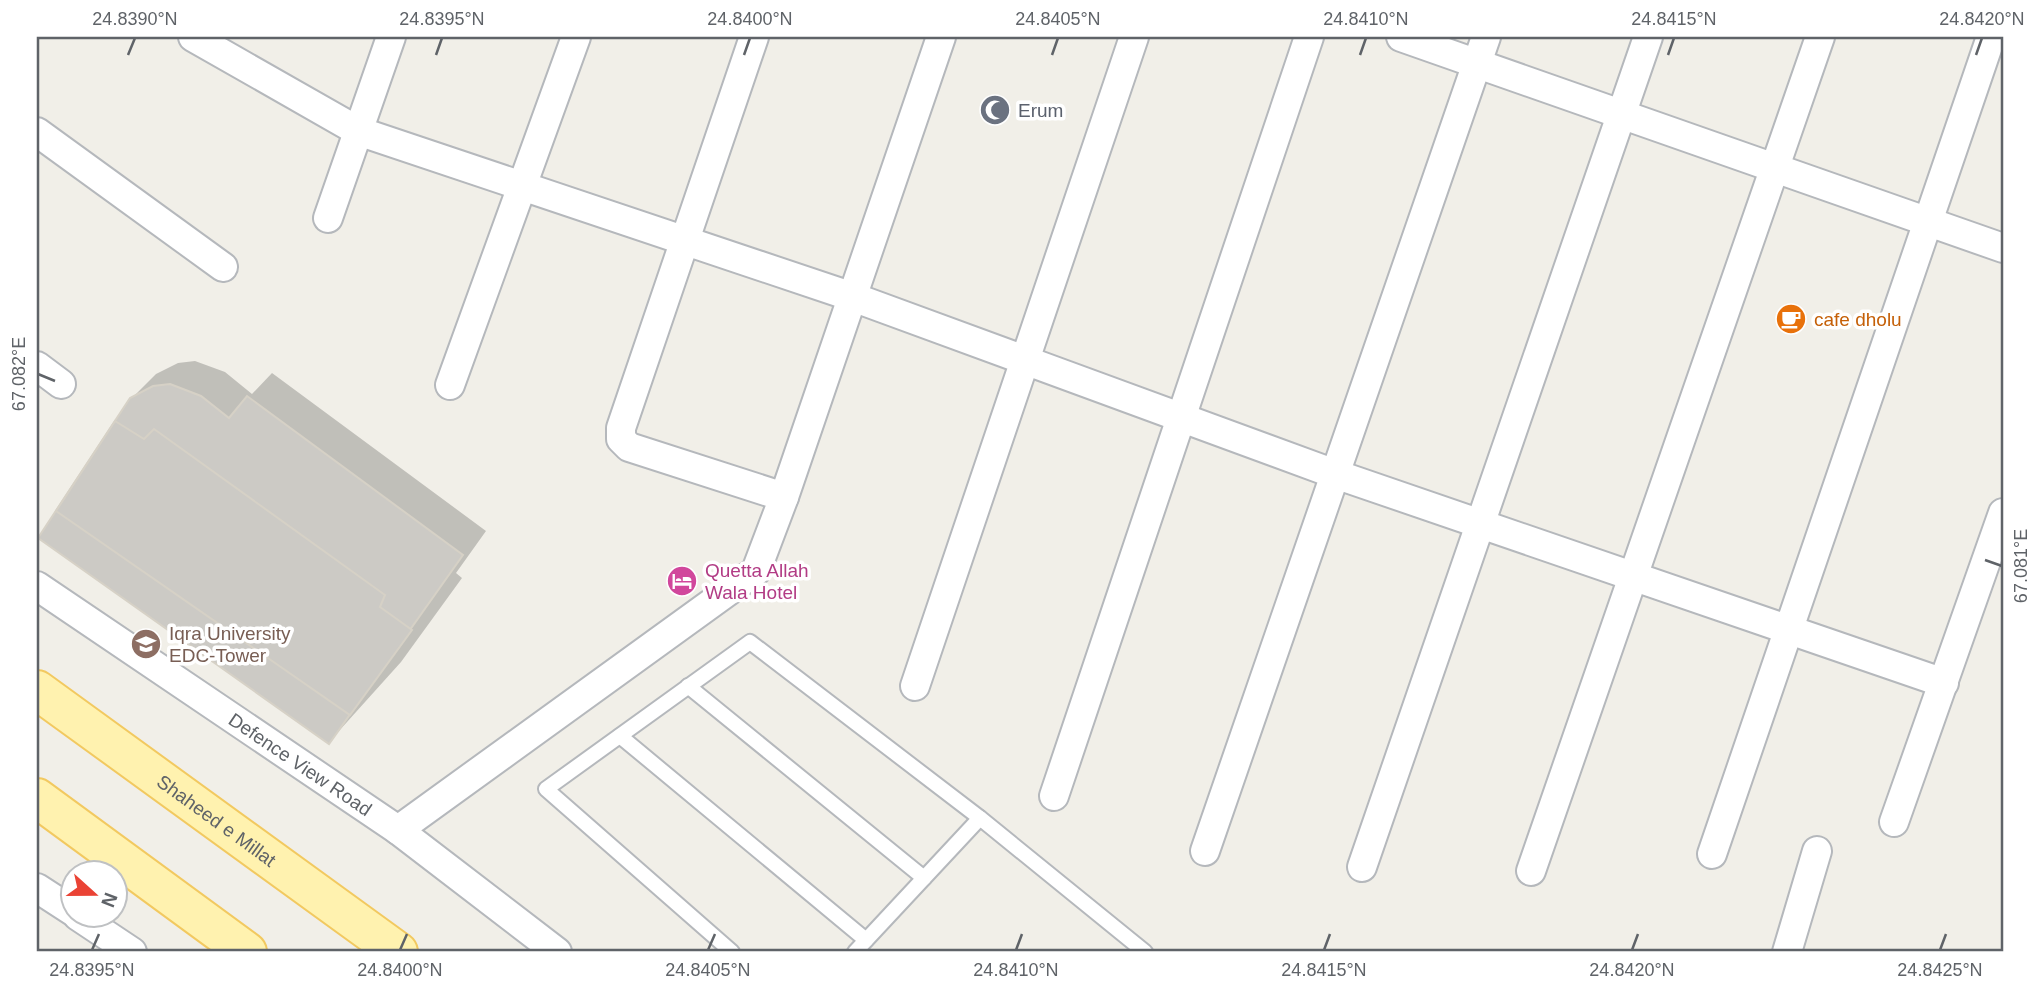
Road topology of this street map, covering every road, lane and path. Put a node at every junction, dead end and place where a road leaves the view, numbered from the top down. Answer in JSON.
{"nodes":[{"id":1,"x":391,"y":37,"type":"edge"},
{"id":2,"x":576,"y":37,"type":"edge"},
{"id":3,"x":754,"y":37,"type":"edge"},
{"id":4,"x":941,"y":37,"type":"edge"},
{"id":5,"x":1134,"y":37,"type":"edge"},
{"id":6,"x":1308,"y":37,"type":"edge"},
{"id":7,"x":1401,"y":37,"type":"edge"},
{"id":8,"x":1648,"y":37,"type":"edge"},
{"id":9,"x":1820,"y":37,"type":"edge"},
{"id":10,"x":1991,"y":37,"type":"edge"},
{"id":11,"x":207,"y":41,"type":"edge"},
{"id":12,"x":1482,"y":50,"type":"edge"},
{"id":13,"x":1622,"y":113,"type":"junction"},
{"id":14,"x":358,"y":131,"type":"junction"},
{"id":15,"x":37,"y":132,"type":"edge"},
{"id":16,"x":1776,"y":167,"type":"junction"},
{"id":17,"x":522,"y":185,"type":"junction"},
{"id":18,"x":328,"y":218,"type":"dead end"},
{"id":19,"x":1929,"y":221,"type":"junction"},
{"id":20,"x":683,"y":240,"type":"junction"},
{"id":21,"x":2003,"y":248,"type":"edge"},
{"id":22,"x":223,"y":267,"type":"dead end"},
{"id":23,"x":850,"y":296,"type":"junction"},
{"id":24,"x":1025,"y":359,"type":"junction"},
{"id":25,"x":37,"y":366,"type":"edge"},
{"id":26,"x":61,"y":384,"type":"dead end"},
{"id":27,"x":450,"y":385,"type":"dead end"},
{"id":28,"x":1181,"y":418,"type":"junction"},
{"id":29,"x":1335,"y":474,"type":"junction"},
{"id":30,"x":784,"y":497,"type":"junction"},
{"id":31,"x":2003,"y":513,"type":"edge"},
{"id":32,"x":1481,"y":523,"type":"junction"},
{"id":33,"x":1633,"y":575,"type":"junction"},
{"id":34,"x":37,"y":586,"type":"edge"},
{"id":35,"x":1789,"y":629,"type":"junction"},
{"id":36,"x":1944,"y":683,"type":"junction"},
{"id":37,"x":915,"y":685,"type":"dead end"},
{"id":38,"x":688,"y":686,"type":"junction"},
{"id":39,"x":37,"y":690,"type":"edge"},
{"id":40,"x":620,"y":736,"type":"junction"},
{"id":41,"x":1054,"y":796,"type":"dead end"},
{"id":42,"x":37,"y":798,"type":"edge"},
{"id":43,"x":979,"y":818,"type":"junction"},
{"id":44,"x":1894,"y":822,"type":"dead end"},
{"id":45,"x":398,"y":830,"type":"junction"},
{"id":46,"x":1205,"y":851,"type":"dead end"},
{"id":47,"x":1817,"y":851,"type":"dead end"},
{"id":48,"x":1712,"y":854,"type":"dead end"},
{"id":49,"x":1362,"y":867,"type":"dead end"},
{"id":50,"x":1531,"y":871,"type":"dead end"},
{"id":51,"x":924,"y":878,"type":"junction"},
{"id":52,"x":37,"y":888,"type":"edge"},
{"id":53,"x":60,"y":903,"type":"edge"},
{"id":54,"x":100,"y":930,"type":"edge"},
{"id":55,"x":866,"y":940,"type":"junction"},
{"id":56,"x":132,"y":952,"type":"edge"},
{"id":57,"x":247,"y":952,"type":"edge"},
{"id":58,"x":398,"y":952,"type":"edge"},
{"id":59,"x":557,"y":952,"type":"edge"},
{"id":60,"x":732,"y":952,"type":"edge"},
{"id":61,"x":855,"y":952,"type":"edge"},
{"id":62,"x":1145,"y":952,"type":"edge"},
{"id":63,"x":1787,"y":952,"type":"edge"}],
"edges":[{"from":1,"to":14,"type":"street"},
{"from":2,"to":17,"type":"street"},
{"from":3,"to":20,"type":"street"},
{"from":4,"to":23,"type":"street"},
{"from":5,"to":24,"type":"street"},
{"from":6,"to":28,"type":"street"},
{"from":7,"to":12,"type":"street"},
{"from":8,"to":13,"type":"street"},
{"from":9,"to":16,"type":"street"},
{"from":10,"to":19,"type":"street"},
{"from":11,"to":14,"type":"street"},
{"from":12,"to":13,"type":"street"},
{"from":12,"to":29,"type":"street"},
{"from":13,"to":16,"type":"street"},
{"from":13,"to":32,"type":"street"},
{"from":14,"to":17,"type":"street"},
{"from":14,"to":18,"type":"street"},
{"from":15,"to":22,"type":"street"},
{"from":16,"to":19,"type":"street"},
{"from":16,"to":33,"type":"street"},
{"from":17,"to":20,"type":"street"},
{"from":17,"to":27,"type":"street"},
{"from":19,"to":21,"type":"street"},
{"from":19,"to":35,"type":"street"},
{"from":20,"to":23,"type":"street"},
{"from":20,"to":30,"type":"street"},
{"from":23,"to":24,"type":"street"},
{"from":23,"to":30,"type":"street"},
{"from":24,"to":28,"type":"street"},
{"from":24,"to":37,"type":"street"},
{"from":25,"to":26,"type":"street"},
{"from":28,"to":29,"type":"street"},
{"from":28,"to":41,"type":"street"},
{"from":29,"to":32,"type":"street"},
{"from":29,"to":46,"type":"street"},
{"from":30,"to":45,"type":"street"},
{"from":31,"to":36,"type":"street"},
{"from":32,"to":33,"type":"street"},
{"from":32,"to":49,"type":"street"},
{"from":33,"to":35,"type":"street"},
{"from":33,"to":50,"type":"street"},
{"from":34,"to":45,"type":"street","name":"Defence View Road"},
{"from":35,"to":36,"type":"street"},
{"from":35,"to":48,"type":"street"},
{"from":36,"to":44,"type":"street"},
{"from":38,"to":40,"type":"lane"},
{"from":38,"to":43,"type":"lane"},
{"from":38,"to":51,"type":"lane"},
{"from":39,"to":58,"type":"main road","name":"Shaheed e Millat"},
{"from":40,"to":55,"type":"lane"},
{"from":40,"to":60,"type":"lane"},
{"from":42,"to":57,"type":"main road"},
{"from":43,"to":51,"type":"lane"},
{"from":43,"to":62,"type":"lane"},
{"from":45,"to":59,"type":"street","name":"Defence View Road"},
{"from":47,"to":63,"type":"street"},
{"from":51,"to":55,"type":"lane"},
{"from":52,"to":53,"type":"street"},
{"from":54,"to":56,"type":"street"},
{"from":55,"to":61,"type":"lane"}]}
